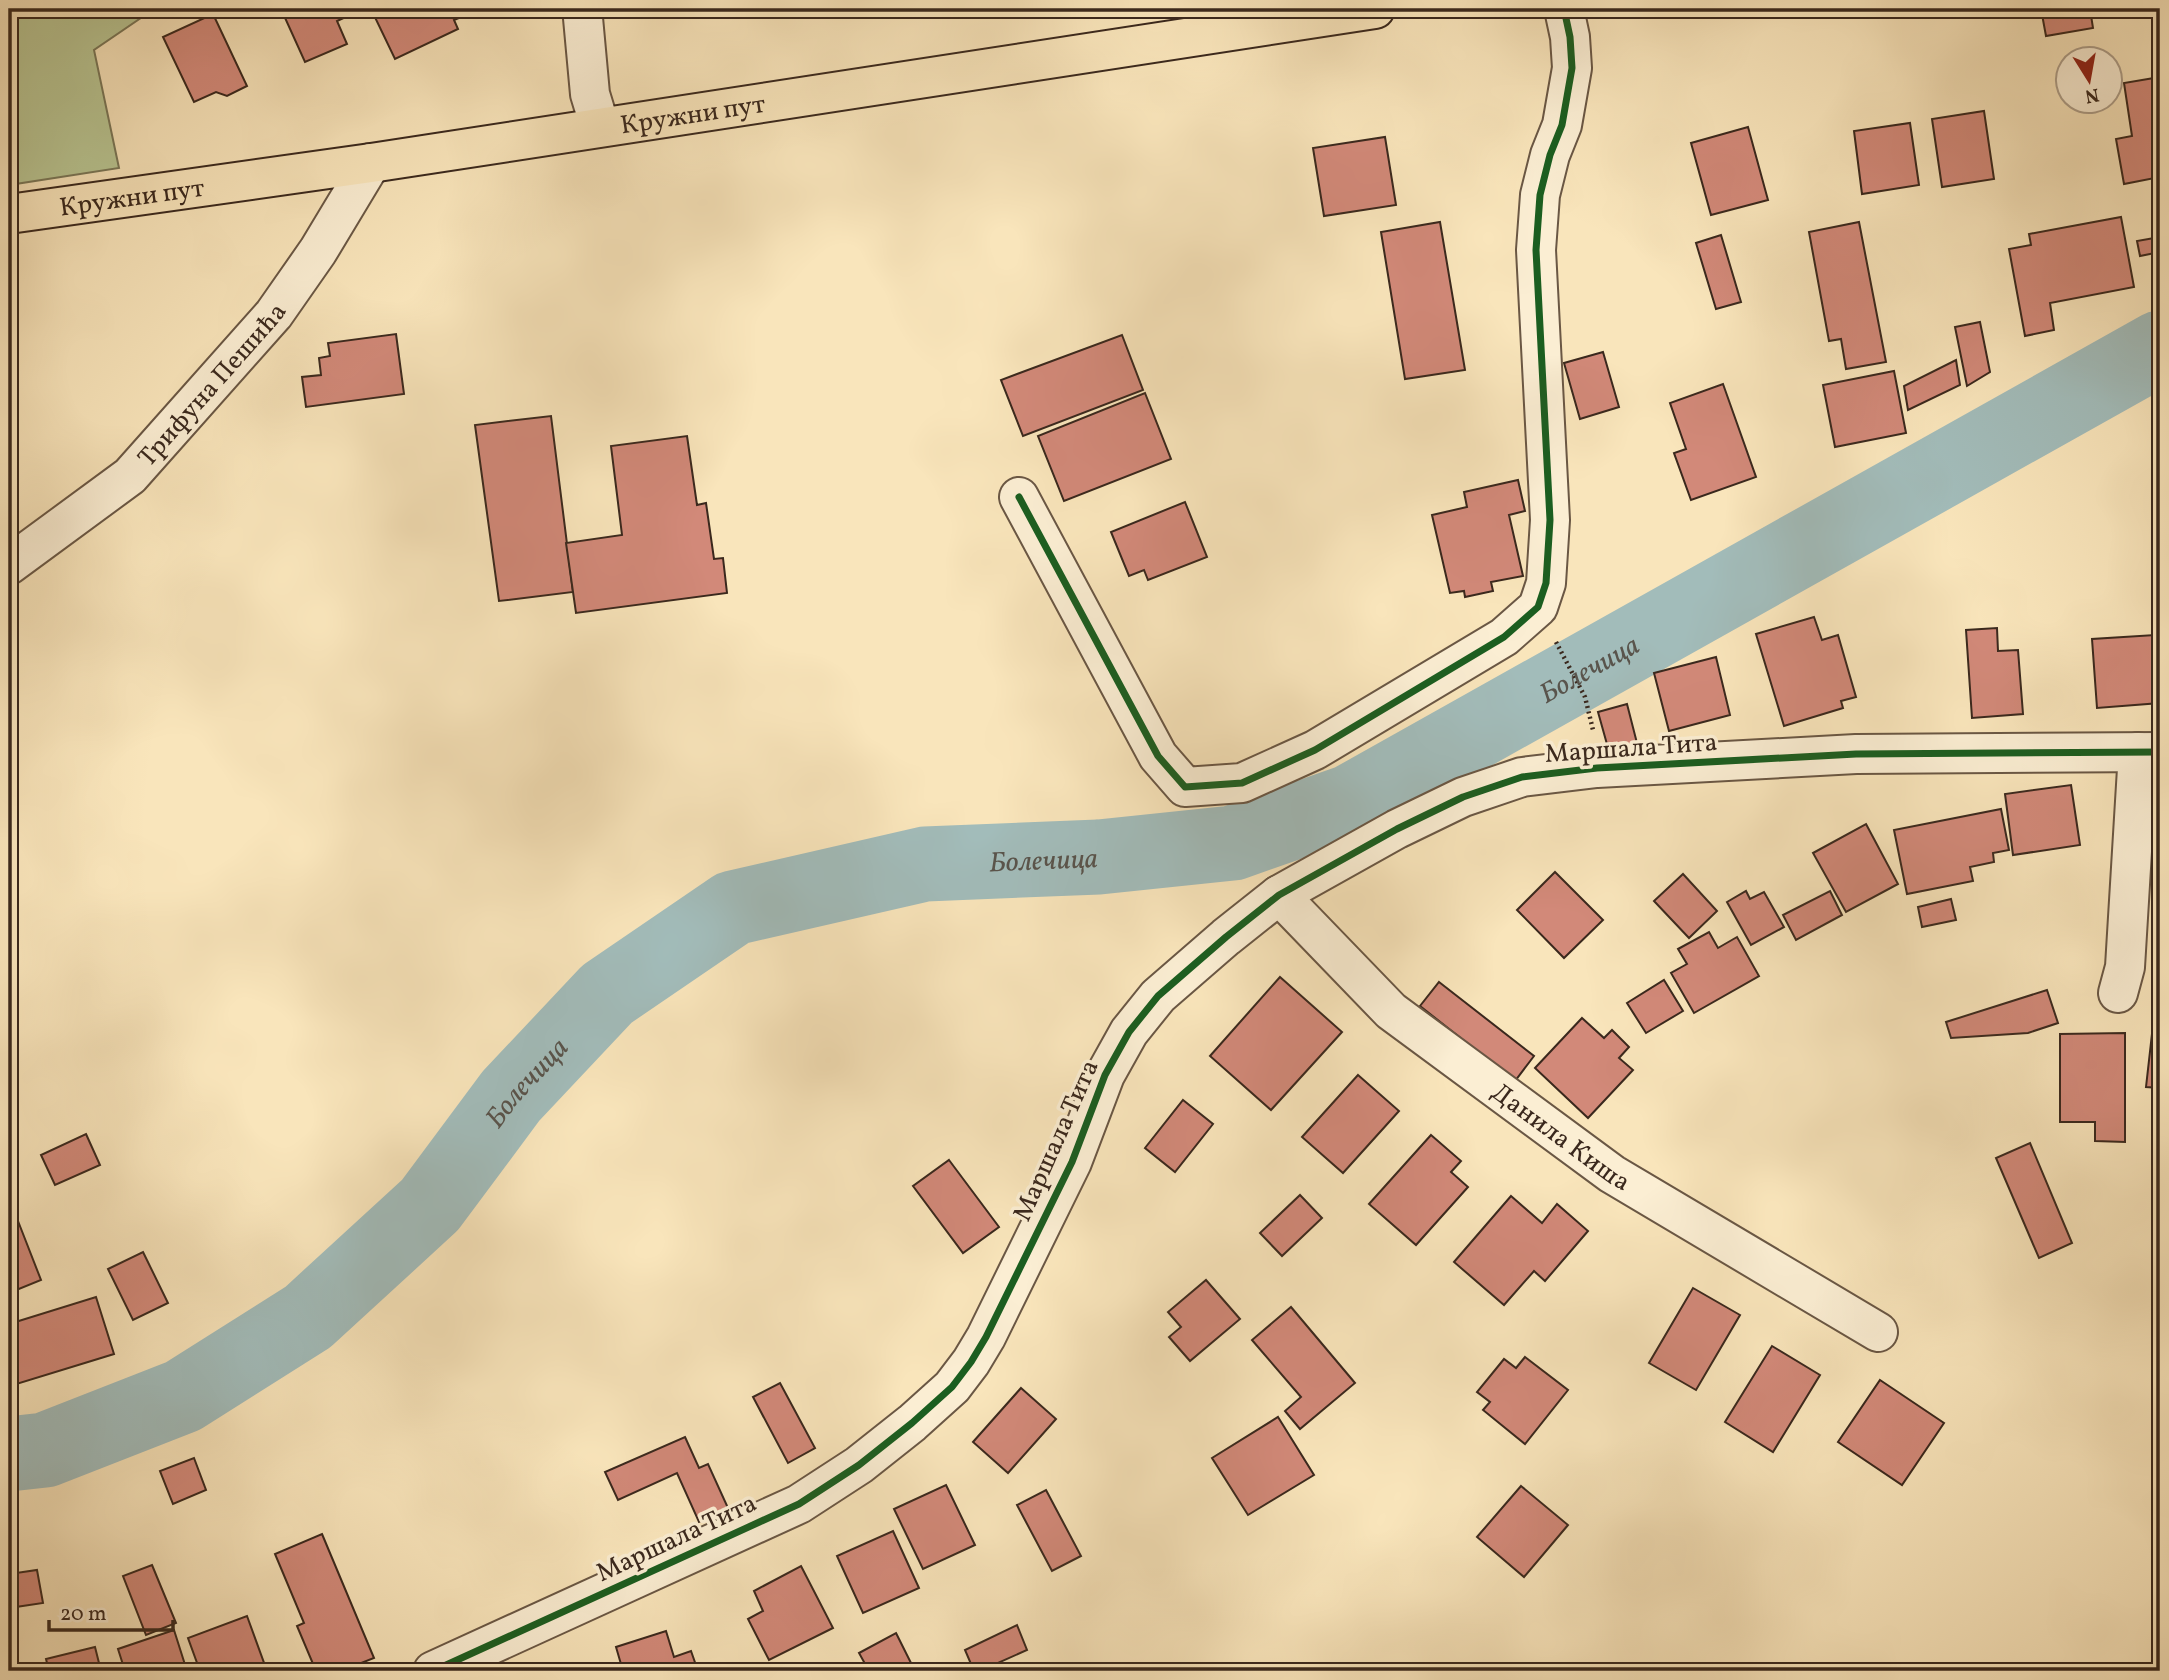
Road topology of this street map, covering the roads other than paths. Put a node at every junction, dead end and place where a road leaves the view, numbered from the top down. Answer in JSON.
{"nodes":[{"id":1,"x":585,"y":9,"type":"edge"},
{"id":2,"x":1375,"y":9,"type":"edge"},
{"id":3,"x":1564,"y":9,"type":"edge"},
{"id":4,"x":600,"y":127,"type":"junction"},
{"id":5,"x":371,"y":163,"type":"junction"},
{"id":6,"x":9,"y":214,"type":"edge"},
{"id":7,"x":1019,"y":497,"type":"dead end"},
{"id":8,"x":9,"y":565,"type":"edge"},
{"id":9,"x":2149,"y":752,"type":"edge"},
{"id":10,"x":1279,"y":895,"type":"junction"},
{"id":11,"x":2118,"y":993,"type":"dead end"},
{"id":12,"x":1878,"y":1332,"type":"dead end"},
{"id":13,"x":433,"y":1671,"type":"edge"}],
"edges":[{"from":1,"to":4,"type":"street"},
{"from":2,"to":4,"type":"main road","name":"Кружни пут"},
{"from":3,"to":7,"type":"street"},
{"from":4,"to":5,"type":"main road","name":"Кружни пут"},
{"from":5,"to":6,"type":"main road","name":"Кружни пут"},
{"from":5,"to":8,"type":"street","name":"Трифуна Пешића"},
{"from":9,"to":10,"type":"street","name":"Маршала Тита"},
{"from":9,"to":11,"type":"street"},
{"from":10,"to":12,"type":"street","name":"Данила Киша"},
{"from":10,"to":13,"type":"street","name":"Маршала Тита"}]}
